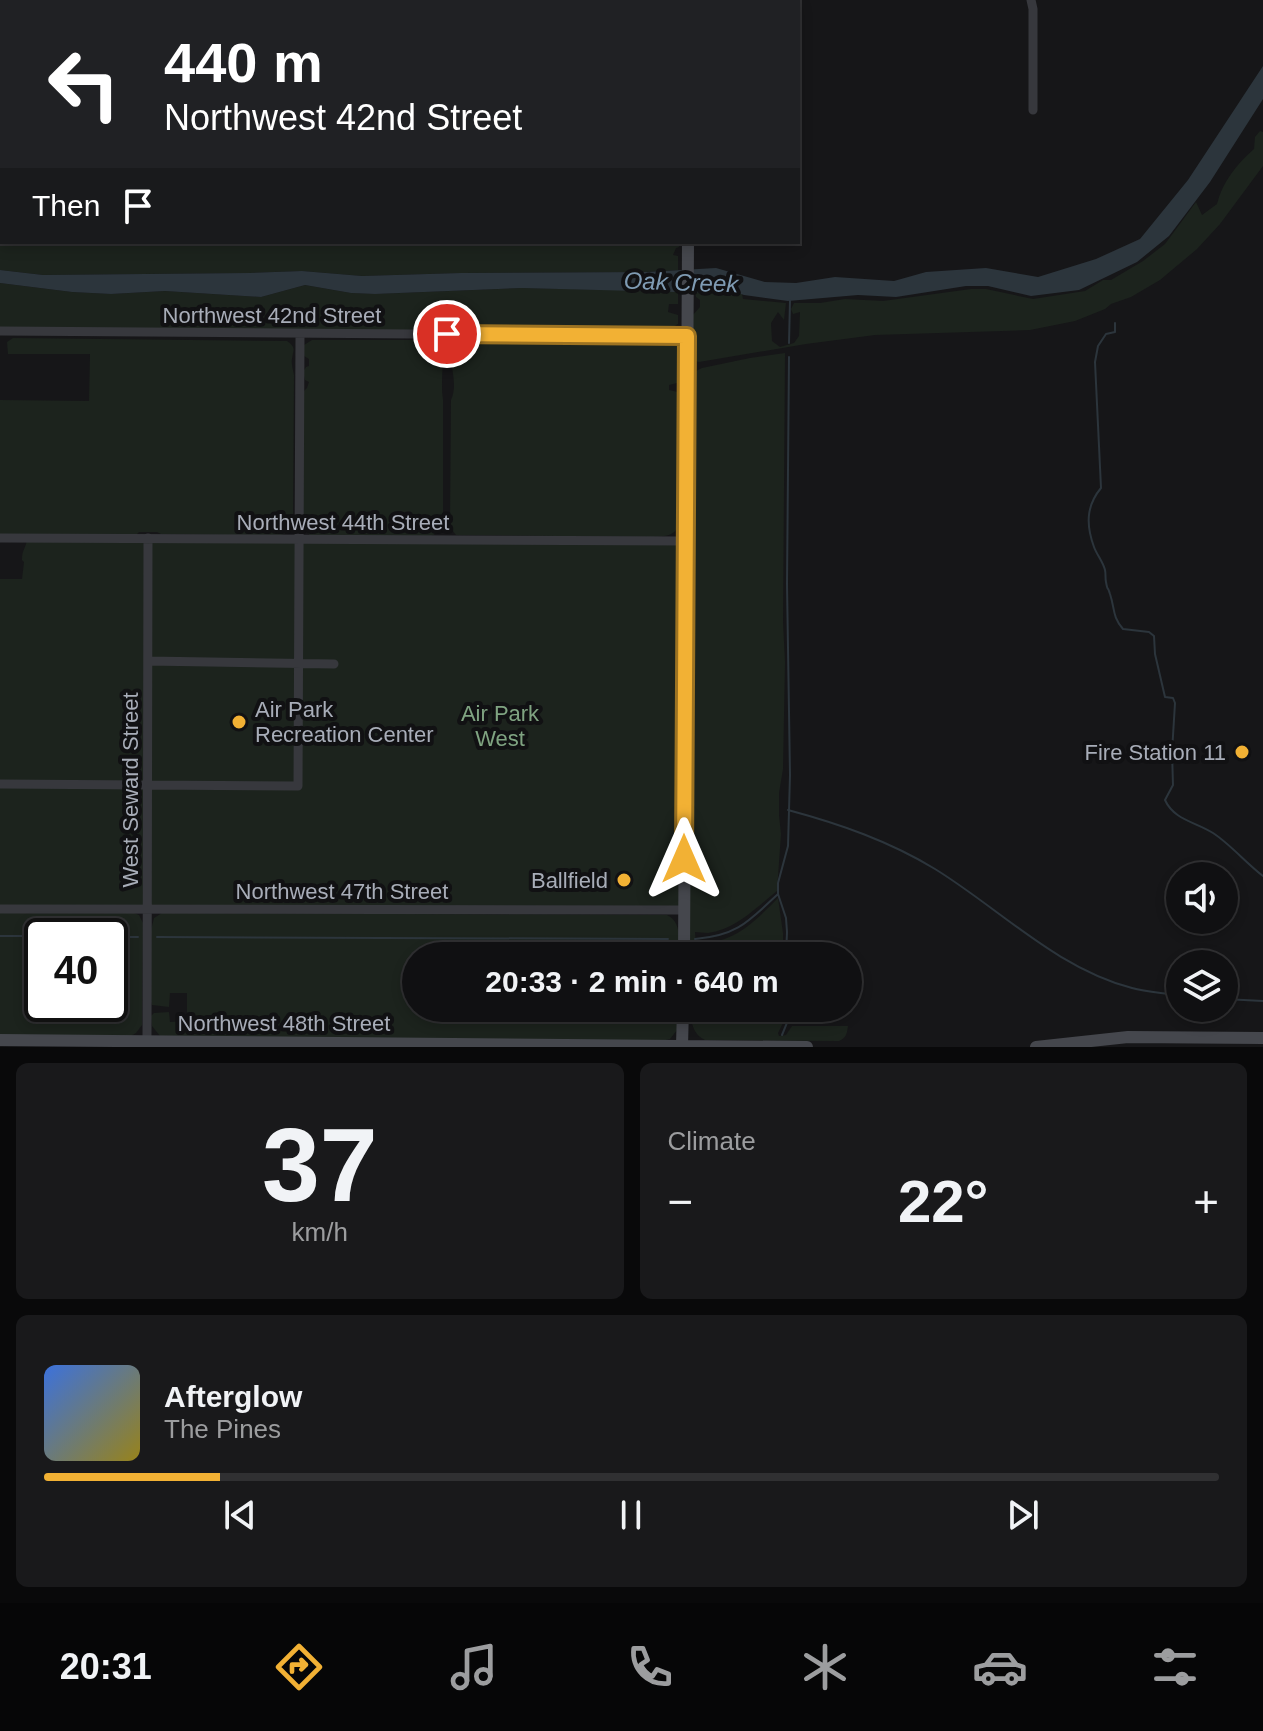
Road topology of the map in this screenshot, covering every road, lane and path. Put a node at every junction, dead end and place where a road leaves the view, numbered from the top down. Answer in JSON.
{"nodes":[{"id":1,"x":1031,"y":0,"type":"edge"},
{"id":2,"x":1033,"y":110,"type":"dead end"},
{"id":3,"x":688,"y":245,"type":"edge"},
{"id":4,"x":0,"y":331,"type":"edge"},
{"id":5,"x":300,"y":335,"type":"junction"},
{"id":6,"x":687,"y":336,"type":"junction"},
{"id":7,"x":0,"y":538,"type":"edge"},
{"id":8,"x":148,"y":538,"type":"junction"},
{"id":9,"x":299,"y":540,"type":"junction"},
{"id":10,"x":686,"y":541,"type":"junction"},
{"id":11,"x":148,"y":661,"type":"junction"},
{"id":12,"x":298,"y":663,"type":"junction"},
{"id":13,"x":334,"y":664,"type":"dead end"},
{"id":14,"x":0,"y":784,"type":"edge"},
{"id":15,"x":148,"y":785,"type":"junction"},
{"id":16,"x":0,"y":909,"type":"edge"},
{"id":17,"x":148,"y":909,"type":"junction"},
{"id":18,"x":684,"y":910,"type":"junction"},
{"id":19,"x":684,"y":942,"type":"edge"},
{"id":20,"x":683,"y":1022,"type":"edge"},
{"id":21,"x":1263,"y":1038,"type":"edge"},
{"id":22,"x":0,"y":1040,"type":"edge"},
{"id":23,"x":147,"y":1042,"type":"junction"},
{"id":24,"x":1128,"y":1042,"type":"edge"},
{"id":25,"x":22,"y":1044,"type":"edge"},
{"id":26,"x":443,"y":1046,"type":"edge"},
{"id":27,"x":563,"y":1046,"type":"edge"},
{"id":28,"x":682,"y":1046,"type":"edge"},
{"id":29,"x":807,"y":1047,"type":"edge"},
{"id":30,"x":1036,"y":1047,"type":"edge"}],
"edges":[{"from":1,"to":2,"type":"street"},
{"from":3,"to":6,"type":"main road"},
{"from":4,"to":5,"type":"street","name":"Northwest 42nd Street"},
{"from":5,"to":6,"type":"street","name":"Northwest 42nd Street"},
{"from":5,"to":9,"type":"street"},
{"from":6,"to":10,"type":"main road"},
{"from":7,"to":8,"type":"street","name":"Northwest 44th Street"},
{"from":8,"to":9,"type":"street","name":"Northwest 44th Street"},
{"from":8,"to":11,"type":"street","name":"West Seward Street"},
{"from":9,"to":10,"type":"street","name":"Northwest 44th Street"},
{"from":9,"to":12,"type":"street"},
{"from":10,"to":18,"type":"main road"},
{"from":11,"to":12,"type":"street"},
{"from":11,"to":15,"type":"street","name":"West Seward Street"},
{"from":12,"to":13,"type":"street"},
{"from":12,"to":15,"type":"street"},
{"from":14,"to":15,"type":"street"},
{"from":15,"to":17,"type":"street","name":"West Seward Street"},
{"from":16,"to":17,"type":"street","name":"Northwest 47th Street"},
{"from":17,"to":18,"type":"street","name":"Northwest 47th Street"},
{"from":17,"to":23,"type":"street","name":"West Seward Street"},
{"from":18,"to":19,"type":"main road"},
{"from":20,"to":28,"type":"main road"},
{"from":21,"to":24,"type":"main road"},
{"from":22,"to":25,"type":"main road","name":"Northwest 48th Street"},
{"from":23,"to":25,"type":"main road","name":"Northwest 48th Street"},
{"from":23,"to":26,"type":"main road","name":"Northwest 48th Street"},
{"from":24,"to":30,"type":"main road"},
{"from":26,"to":27,"type":"main road","name":"Northwest 48th Street"},
{"from":27,"to":28,"type":"main road","name":"Northwest 48th Street"},
{"from":28,"to":29,"type":"main road","name":"Northwest 48th Street"}]}
